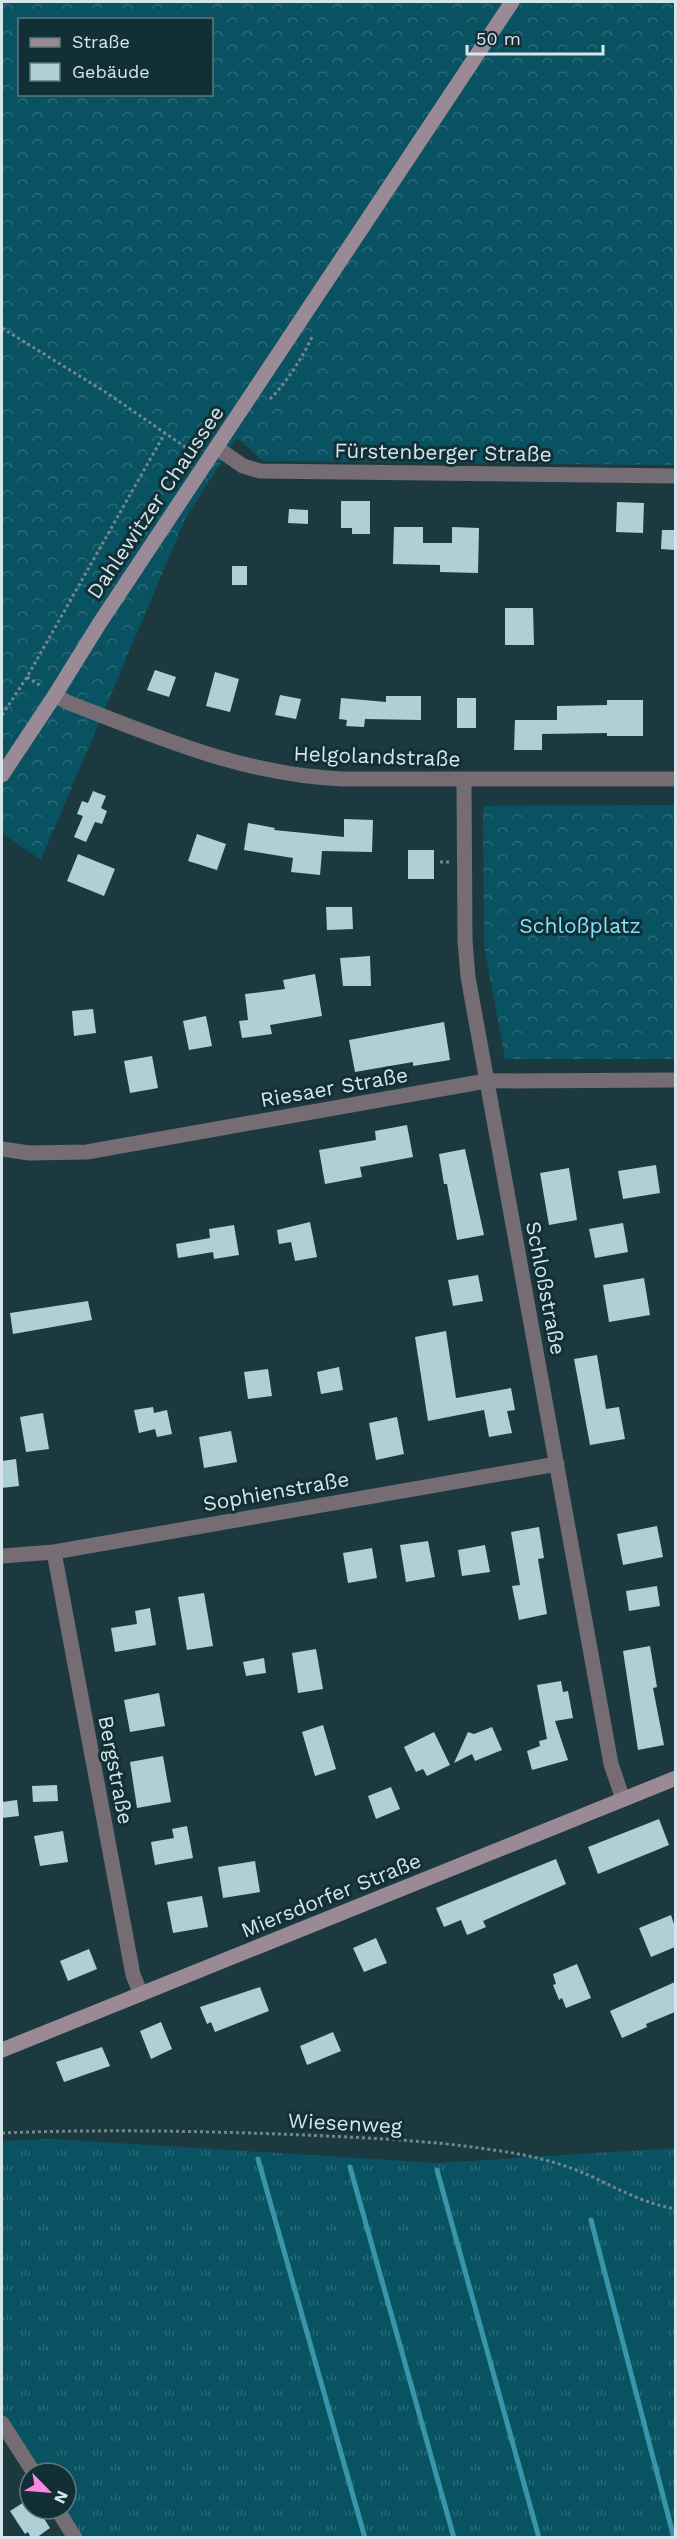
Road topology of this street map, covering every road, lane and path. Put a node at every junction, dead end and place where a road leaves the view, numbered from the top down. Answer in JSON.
{"nodes":[{"id":1,"x":512,"y":2,"type":"edge"},
{"id":2,"x":2,"y":328,"type":"edge"},
{"id":3,"x":165,"y":433,"type":"junction"},
{"id":4,"x":217,"y":448,"type":"junction"},
{"id":5,"x":192,"y":452,"type":"dead end"},
{"id":6,"x":675,"y":476,"type":"edge"},
{"id":7,"x":27,"y":677,"type":"junction"},
{"id":8,"x":40,"y":685,"type":"dead end"},
{"id":9,"x":56,"y":695,"type":"junction"},
{"id":10,"x":2,"y":715,"type":"edge"},
{"id":11,"x":2,"y":776,"type":"edge"},
{"id":12,"x":675,"y":779,"type":"edge"},
{"id":13,"x":464,"y":780,"type":"junction"},
{"id":14,"x":675,"y":1080,"type":"edge"},
{"id":15,"x":486,"y":1081,"type":"junction"},
{"id":16,"x":2,"y":1149,"type":"edge"},
{"id":17,"x":557,"y":1464,"type":"junction"},
{"id":18,"x":54,"y":1552,"type":"junction"},
{"id":19,"x":2,"y":1556,"type":"edge"},
{"id":20,"x":675,"y":1778,"type":"edge"},
{"id":21,"x":623,"y":1799,"type":"junction"},
{"id":22,"x":141,"y":1994,"type":"junction"},
{"id":23,"x":2,"y":2050,"type":"edge"},
{"id":24,"x":2,"y":2133,"type":"edge"},
{"id":25,"x":675,"y":2209,"type":"edge"},
{"id":26,"x":2,"y":2423,"type":"edge"},
{"id":27,"x":26,"y":2461,"type":"edge"},
{"id":28,"x":64,"y":2521,"type":"edge"},
{"id":29,"x":75,"y":2538,"type":"edge"}],
"edges":[{"from":1,"to":4,"type":"main road","name":"Dahlewitzer Chaussee"},
{"from":2,"to":3,"type":"path"},
{"from":3,"to":5,"type":"path"},
{"from":3,"to":7,"type":"path"},
{"from":4,"to":6,"type":"street","name":"Fürstenberger Straße"},
{"from":4,"to":9,"type":"main road","name":"Dahlewitzer Chaussee"},
{"from":7,"to":8,"type":"path"},
{"from":7,"to":10,"type":"path"},
{"from":9,"to":11,"type":"main road","name":"Dahlewitzer Chaussee"},
{"from":9,"to":13,"type":"street","name":"Helgolandstraße"},
{"from":12,"to":13,"type":"street","name":"Helgolandstraße"},
{"from":13,"to":15,"type":"street","name":"Schloßstraße"},
{"from":14,"to":15,"type":"street","name":"Riesaer Straße"},
{"from":15,"to":16,"type":"street","name":"Riesaer Straße"},
{"from":15,"to":17,"type":"street","name":"Schloßstraße"},
{"from":17,"to":18,"type":"street","name":"Sophienstraße"},
{"from":17,"to":21,"type":"street","name":"Schloßstraße"},
{"from":18,"to":19,"type":"street","name":"Sophienstraße"},
{"from":18,"to":22,"type":"street","name":"Bergstraße"},
{"from":20,"to":21,"type":"main road","name":"Miersdorfer Straße"},
{"from":21,"to":22,"type":"main road","name":"Miersdorfer Straße"},
{"from":22,"to":23,"type":"main road","name":"Miersdorfer Straße"},
{"from":24,"to":25,"type":"path","name":"Wiesenweg"},
{"from":26,"to":27,"type":"street"},
{"from":28,"to":29,"type":"street"}]}
